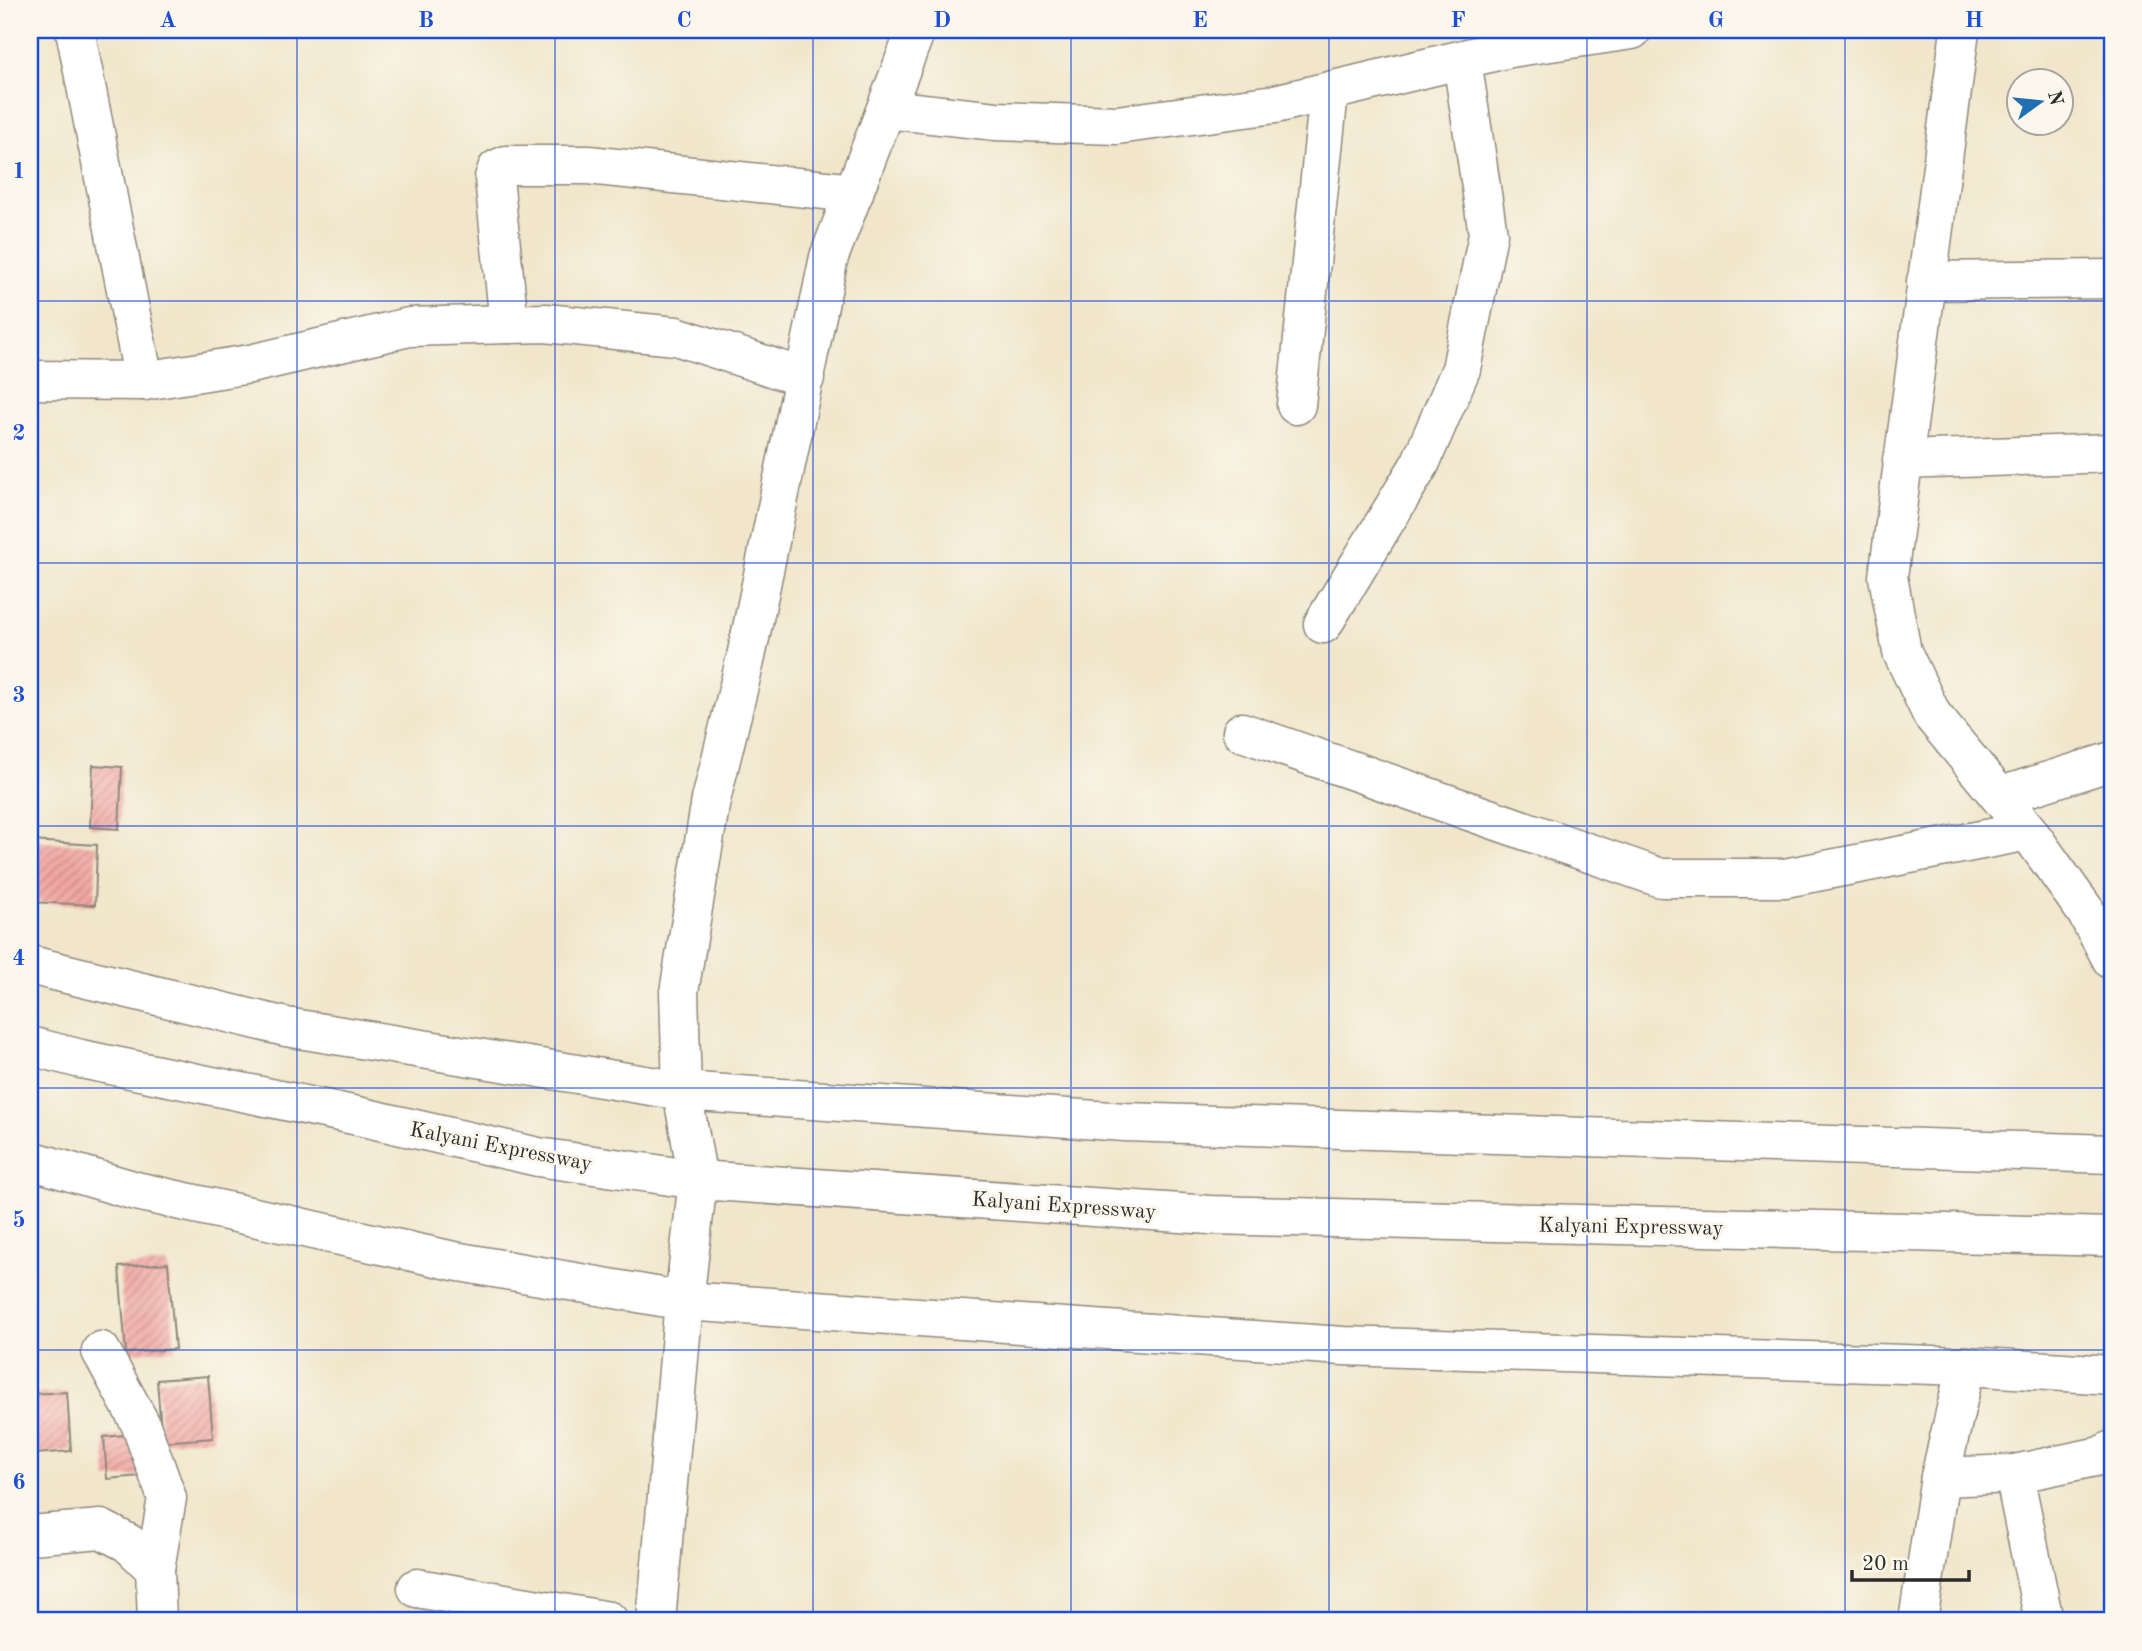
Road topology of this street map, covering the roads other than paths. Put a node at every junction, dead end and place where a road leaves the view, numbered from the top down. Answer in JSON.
{"nodes":[{"id":1,"x":75,"y":30,"type":"edge"},
{"id":2,"x":916,"y":30,"type":"edge"},
{"id":3,"x":1632,"y":30,"type":"edge"},
{"id":4,"x":1960,"y":30,"type":"edge"},
{"id":5,"x":1462,"y":60,"type":"junction"},
{"id":6,"x":1329,"y":92,"type":"junction"},
{"id":7,"x":886,"y":109,"type":"junction"},
{"id":8,"x":854,"y":193,"type":"junction"},
{"id":9,"x":2110,"y":279,"type":"dead end"},
{"id":10,"x":1926,"y":281,"type":"junction"},
{"id":11,"x":509,"y":324,"type":"junction"},
{"id":12,"x":805,"y":378,"type":"junction"},
{"id":13,"x":30,"y":380,"type":"edge"},
{"id":14,"x":145,"y":381,"type":"junction"},
{"id":15,"x":1296,"y":405,"type":"dead end"},
{"id":16,"x":2112,"y":453,"type":"edge"},
{"id":17,"x":1902,"y":460,"type":"junction"},
{"id":18,"x":1323,"y":624,"type":"dead end"},
{"id":19,"x":1242,"y":732,"type":"dead end"},
{"id":20,"x":2112,"y":761,"type":"edge"},
{"id":21,"x":2001,"y":796,"type":"junction"},
{"id":22,"x":2028,"y":831,"type":"junction"},
{"id":23,"x":2112,"y":960,"type":"edge"},
{"id":24,"x":30,"y":965,"type":"edge"},
{"id":25,"x":30,"y":1046,"type":"edge"},
{"id":26,"x":682,"y":1091,"type":"junction"},
{"id":27,"x":2112,"y":1154,"type":"edge"},
{"id":28,"x":31,"y":1161,"type":"edge"},
{"id":29,"x":698,"y":1180,"type":"junction"},
{"id":30,"x":2112,"y":1237,"type":"edge"},
{"id":31,"x":684,"y":1301,"type":"junction"},
{"id":32,"x":101,"y":1351,"type":"dead end"},
{"id":33,"x":1966,"y":1366,"type":"junction"},
{"id":34,"x":2112,"y":1375,"type":"edge"},
{"id":35,"x":2112,"y":1450,"type":"edge"},
{"id":36,"x":2014,"y":1474,"type":"junction"},
{"id":37,"x":1940,"y":1477,"type":"junction"},
{"id":38,"x":30,"y":1535,"type":"edge"},
{"id":39,"x":155,"y":1569,"type":"junction"},
{"id":40,"x":417,"y":1588,"type":"dead end"},
{"id":41,"x":157,"y":1621,"type":"edge"},
{"id":42,"x":609,"y":1621,"type":"edge"},
{"id":43,"x":656,"y":1621,"type":"edge"},
{"id":44,"x":1918,"y":1621,"type":"edge"},
{"id":45,"x":2044,"y":1621,"type":"edge"}],
"edges":[{"from":1,"to":14,"type":"main road"},
{"from":2,"to":7,"type":"main road"},
{"from":3,"to":5,"type":"main road"},
{"from":4,"to":10,"type":"main road"},
{"from":5,"to":6,"type":"main road"},
{"from":5,"to":18,"type":"main road"},
{"from":6,"to":7,"type":"main road"},
{"from":6,"to":15,"type":"main road"},
{"from":7,"to":8,"type":"main road"},
{"from":8,"to":11,"type":"main road"},
{"from":8,"to":12,"type":"main road"},
{"from":9,"to":10,"type":"main road"},
{"from":10,"to":17,"type":"main road"},
{"from":11,"to":12,"type":"main road"},
{"from":11,"to":14,"type":"main road"},
{"from":12,"to":26,"type":"main road"},
{"from":13,"to":14,"type":"main road"},
{"from":16,"to":17,"type":"main road"},
{"from":17,"to":21,"type":"main road"},
{"from":19,"to":22,"type":"main road"},
{"from":20,"to":21,"type":"main road"},
{"from":21,"to":22,"type":"main road"},
{"from":22,"to":23,"type":"main road"},
{"from":24,"to":26,"type":"main road"},
{"from":25,"to":29,"type":"main road","name":"Kalyani Expressway"},
{"from":26,"to":27,"type":"main road"},
{"from":26,"to":29,"type":"main road"},
{"from":28,"to":31,"type":"main road"},
{"from":29,"to":30,"type":"main road","name":"Kalyani Expressway"},
{"from":29,"to":31,"type":"main road"},
{"from":31,"to":33,"type":"main road"},
{"from":31,"to":43,"type":"main road"},
{"from":32,"to":39,"type":"main road"},
{"from":33,"to":34,"type":"main road"},
{"from":33,"to":37,"type":"main road"},
{"from":35,"to":36,"type":"main road"},
{"from":36,"to":37,"type":"main road"},
{"from":36,"to":45,"type":"main road"},
{"from":37,"to":44,"type":"main road"},
{"from":38,"to":39,"type":"main road"},
{"from":39,"to":41,"type":"main road"},
{"from":40,"to":42,"type":"main road"}]}
